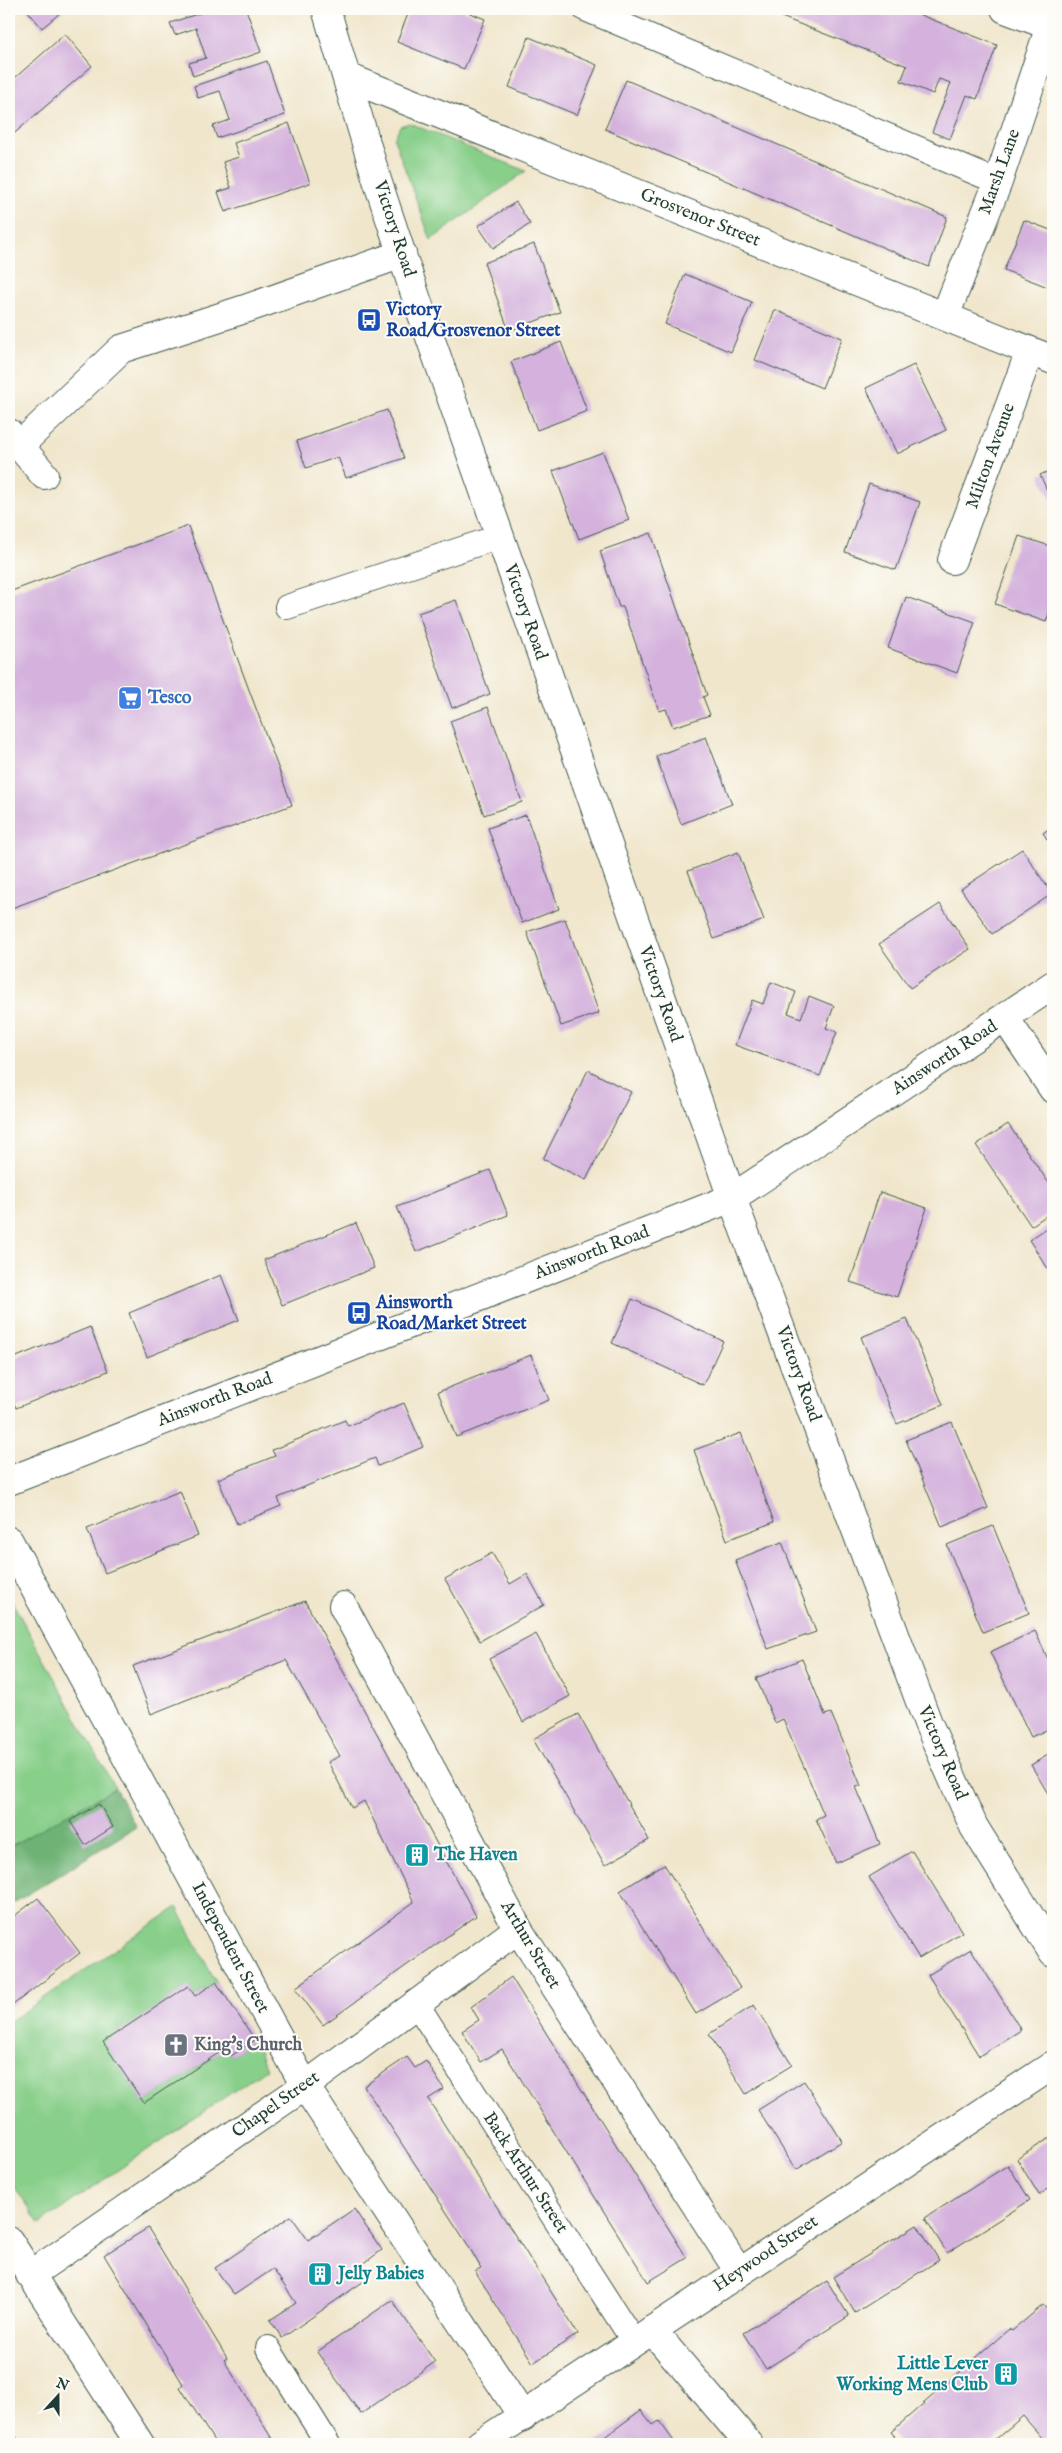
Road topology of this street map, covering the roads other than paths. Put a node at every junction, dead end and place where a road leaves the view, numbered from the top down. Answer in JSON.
{"nodes":[{"id":1,"x":326,"y":9,"type":"edge"},
{"id":2,"x":585,"y":9,"type":"edge"},
{"id":3,"x":1005,"y":9,"type":"edge"},
{"id":4,"x":1051,"y":27,"type":"edge"},
{"id":5,"x":347,"y":77,"type":"junction"},
{"id":6,"x":998,"y":182,"type":"junction"},
{"id":7,"x":402,"y":254,"type":"junction"},
{"id":8,"x":945,"y":316,"type":"junction"},
{"id":9,"x":1042,"y":356,"type":"edge"},
{"id":10,"x":15,"y":439,"type":"edge"},
{"id":11,"x":44,"y":475,"type":"dead end"},
{"id":12,"x":498,"y":537,"type":"junction"},
{"id":13,"x":952,"y":560,"type":"dead end"},
{"id":14,"x":287,"y":607,"type":"dead end"},
{"id":15,"x":1053,"y":985,"type":"edge"},
{"id":16,"x":1005,"y":1018,"type":"junction"},
{"id":17,"x":1053,"y":1089,"type":"edge"},
{"id":18,"x":732,"y":1198,"type":"junction"},
{"id":19,"x":9,"y":1481,"type":"edge"},
{"id":20,"x":9,"y":1540,"type":"edge"},
{"id":21,"x":343,"y":1606,"type":"dead end"},
{"id":22,"x":518,"y":1929,"type":"junction"},
{"id":23,"x":1053,"y":1953,"type":"edge"},
{"id":24,"x":416,"y":2003,"type":"junction"},
{"id":25,"x":1053,"y":2065,"type":"edge"},
{"id":26,"x":305,"y":2086,"type":"junction"},
{"id":27,"x":9,"y":2241,"type":"edge"},
{"id":28,"x":739,"y":2272,"type":"junction"},
{"id":29,"x":30,"y":2275,"type":"junction"},
{"id":30,"x":643,"y":2336,"type":"junction"},
{"id":31,"x":268,"y":2348,"type":"dead end"},
{"id":32,"x":523,"y":2417,"type":"junction"},
{"id":33,"x":139,"y":2444,"type":"edge"},
{"id":34,"x":328,"y":2444,"type":"edge"},
{"id":35,"x":480,"y":2444,"type":"edge"},
{"id":36,"x":748,"y":2444,"type":"edge"}],
"edges":[{"from":1,"to":5,"type":"street","name":"Victory Road"},
{"from":2,"to":6,"type":"lane"},
{"from":3,"to":4,"type":"street"},
{"from":4,"to":6,"type":"street","name":"Marsh Lane"},
{"from":5,"to":7,"type":"street","name":"Victory Road"},
{"from":5,"to":8,"type":"street","name":"Grosvenor Street"},
{"from":6,"to":8,"type":"street","name":"Marsh Lane"},
{"from":7,"to":10,"type":"street"},
{"from":7,"to":12,"type":"street","name":"Victory Road"},
{"from":8,"to":9,"type":"street","name":"Grosvenor Street"},
{"from":9,"to":13,"type":"street","name":"Milton Avenue"},
{"from":10,"to":11,"type":"street"},
{"from":12,"to":14,"type":"lane"},
{"from":12,"to":18,"type":"street","name":"Victory Road"},
{"from":15,"to":16,"type":"street","name":"Ainsworth Road"},
{"from":16,"to":17,"type":"street"},
{"from":16,"to":18,"type":"street","name":"Ainsworth Road"},
{"from":18,"to":19,"type":"street","name":"Ainsworth Road"},
{"from":18,"to":23,"type":"street","name":"Victory Road"},
{"from":20,"to":26,"type":"street","name":"Independent Street"},
{"from":21,"to":22,"type":"street","name":"Arthur Street"},
{"from":22,"to":24,"type":"street","name":"Chapel Street"},
{"from":22,"to":28,"type":"street","name":"Arthur Street"},
{"from":24,"to":26,"type":"street","name":"Chapel Street"},
{"from":24,"to":30,"type":"lane","name":"Back Arthur Street"},
{"from":25,"to":28,"type":"street","name":"Heywood Street"},
{"from":26,"to":29,"type":"street","name":"Chapel Street"},
{"from":26,"to":32,"type":"street","name":"Independent Street"},
{"from":27,"to":29,"type":"street"},
{"from":28,"to":30,"type":"street","name":"Heywood Street"},
{"from":29,"to":33,"type":"street"},
{"from":30,"to":32,"type":"street","name":"Heywood Street"},
{"from":30,"to":36,"type":"street"},
{"from":31,"to":34,"type":"lane"},
{"from":32,"to":35,"type":"street","name":"Heywood Street"}]}
